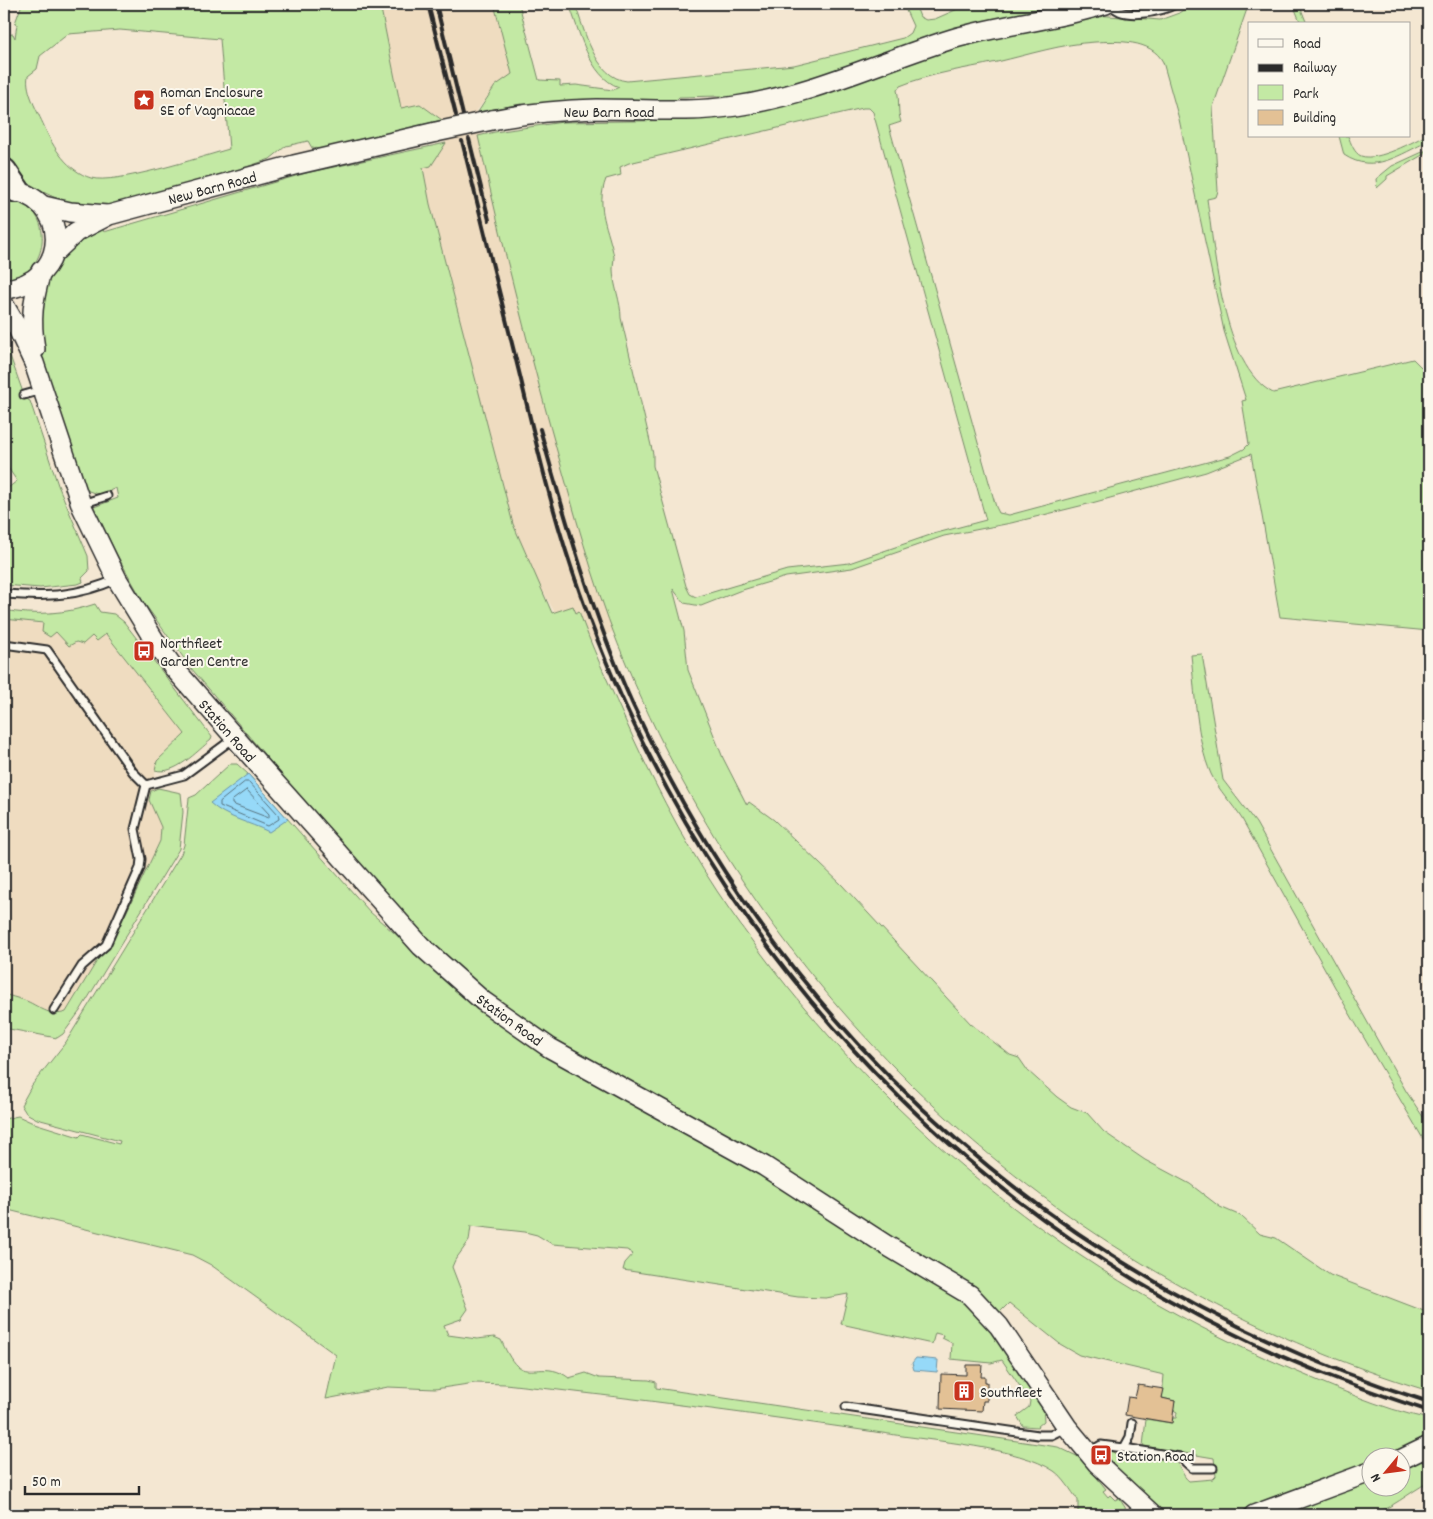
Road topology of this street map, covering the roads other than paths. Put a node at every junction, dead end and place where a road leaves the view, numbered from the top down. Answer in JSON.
{"nodes":[{"id":1,"x":1106,"y":4,"type":"edge"},
{"id":2,"x":1111,"y":4,"type":"edge"},
{"id":3,"x":1176,"y":4,"type":"edge"},
{"id":4,"x":8,"y":183,"type":"edge"},
{"id":5,"x":44,"y":206,"type":"junction"},
{"id":6,"x":109,"y":215,"type":"junction"},
{"id":7,"x":55,"y":252,"type":"junction"},
{"id":8,"x":41,"y":271,"type":"junction"},
{"id":9,"x":4,"y":289,"type":"edge"},
{"id":10,"x":4,"y":305,"type":"edge"},
{"id":11,"x":34,"y":363,"type":"junction"},
{"id":12,"x":42,"y":390,"type":"junction"},
{"id":13,"x":24,"y":395,"type":"dead end"},
{"id":14,"x":107,"y":496,"type":"dead end"},
{"id":15,"x":81,"y":504,"type":"junction"},
{"id":16,"x":117,"y":579,"type":"junction"},
{"id":17,"x":4,"y":594,"type":"edge"},
{"id":18,"x":4,"y":644,"type":"edge"},
{"id":19,"x":235,"y":738,"type":"junction"},
{"id":20,"x":146,"y":785,"type":"junction"},
{"id":21,"x":54,"y":1010,"type":"dead end"},
{"id":22,"x":846,"y":1407,"type":"dead end"},
{"id":23,"x":1132,"y":1423,"type":"dead end"},
{"id":24,"x":1067,"y":1427,"type":"junction"},
{"id":25,"x":1124,"y":1448,"type":"junction"},
{"id":26,"x":1426,"y":1448,"type":"edge"},
{"id":27,"x":1088,"y":1452,"type":"junction"},
{"id":28,"x":1410,"y":1455,"type":"edge"},
{"id":29,"x":1213,"y":1468,"type":"dead end"},
{"id":30,"x":1360,"y":1476,"type":"edge"},
{"id":31,"x":1153,"y":1515,"type":"edge"},
{"id":32,"x":1254,"y":1515,"type":"edge"}],
"edges":[{"from":1,"to":6,"type":"main road","name":"New Barn Road","bridge":true},
{"from":2,"to":3,"type":"lane"},
{"from":4,"to":5,"type":"main road"},
{"from":5,"to":6,"type":"main road","name":"New Barn Road"},
{"from":5,"to":7,"type":"main road"},
{"from":6,"to":7,"type":"main road","name":"New Barn Road"},
{"from":7,"to":8,"type":"main road","name":"New Barn Road"},
{"from":8,"to":9,"type":"main road"},
{"from":8,"to":11,"type":"main road","name":"Station Road"},
{"from":10,"to":11,"type":"main road","name":"Station Road"},
{"from":11,"to":12,"type":"main road","name":"Station Road"},
{"from":12,"to":13,"type":"lane"},
{"from":12,"to":15,"type":"main road","name":"Station Road"},
{"from":14,"to":15,"type":"lane"},
{"from":15,"to":16,"type":"main road","name":"Station Road"},
{"from":16,"to":17,"type":"lane"},
{"from":16,"to":19,"type":"main road","name":"Station Road"},
{"from":18,"to":20,"type":"lane"},
{"from":19,"to":20,"type":"lane"},
{"from":19,"to":24,"type":"main road","name":"Station Road"},
{"from":20,"to":21,"type":"lane"},
{"from":22,"to":24,"type":"lane"},
{"from":23,"to":25,"type":"lane"},
{"from":24,"to":27,"type":"main road","name":"Station Road"},
{"from":25,"to":27,"type":"lane"},
{"from":25,"to":29,"type":"lane"},
{"from":26,"to":28,"type":"main road"},
{"from":27,"to":31,"type":"main road","name":"Station Road"},
{"from":30,"to":32,"type":"main road"}]}
